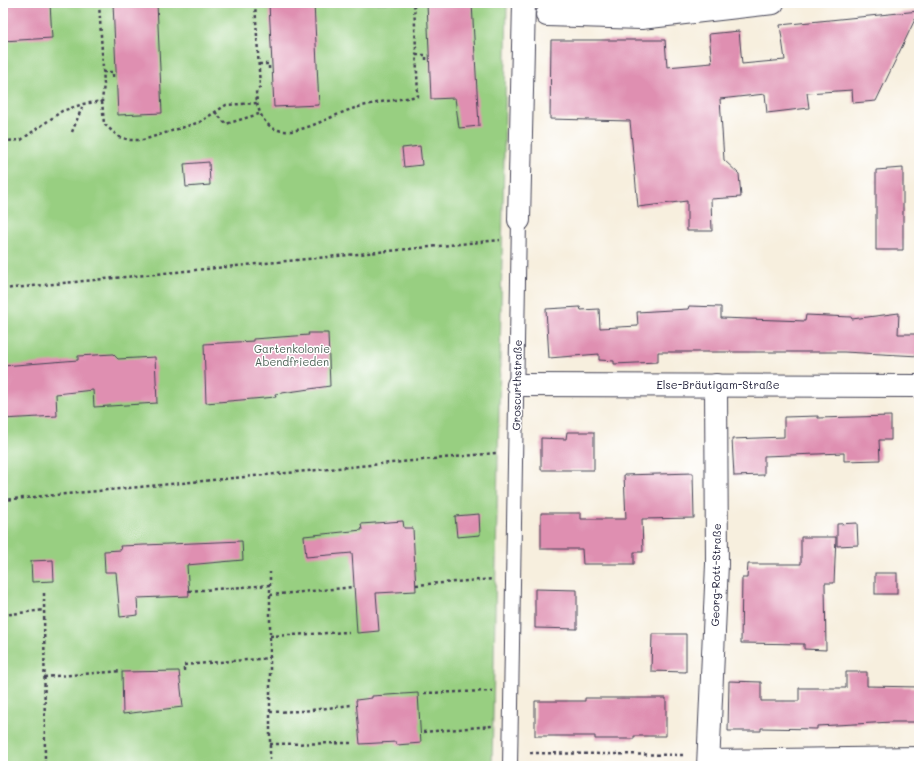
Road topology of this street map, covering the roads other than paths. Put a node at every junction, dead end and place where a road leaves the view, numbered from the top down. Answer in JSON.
{"nodes":[{"id":1,"x":524,"y":3,"type":"edge"},
{"id":2,"x":773,"y":3,"type":"edge"},
{"id":3,"x":734,"y":5,"type":"edge"},
{"id":4,"x":547,"y":15,"type":"dead end"},
{"id":5,"x":519,"y":229,"type":"joint"},
{"id":6,"x":518,"y":385,"type":"junction"},
{"id":7,"x":716,"y":385,"type":"junction"},
{"id":8,"x":919,"y":386,"type":"edge"},
{"id":9,"x":919,"y":758,"type":"edge"},
{"id":10,"x":510,"y":759,"type":"edge"},
{"id":11,"x":709,"y":763,"type":"edge"}],
"edges":[{"from":1,"to":5,"type":"street","name":"Groscurthstraße"},
{"from":2,"to":3,"type":"street"},
{"from":3,"to":4,"type":"street"},
{"from":5,"to":6,"type":"lane","name":"Groscurthstraße"},
{"from":6,"to":7,"type":"street","name":"Else-Bräutigam-Straße"},
{"from":6,"to":10,"type":"lane","name":"Groscurthstraße"},
{"from":7,"to":8,"type":"street","name":"Else-Bräutigam-Straße"},
{"from":7,"to":11,"type":"street","name":"Georg-Rott-Straße"},
{"from":9,"to":11,"type":"street"}]}
